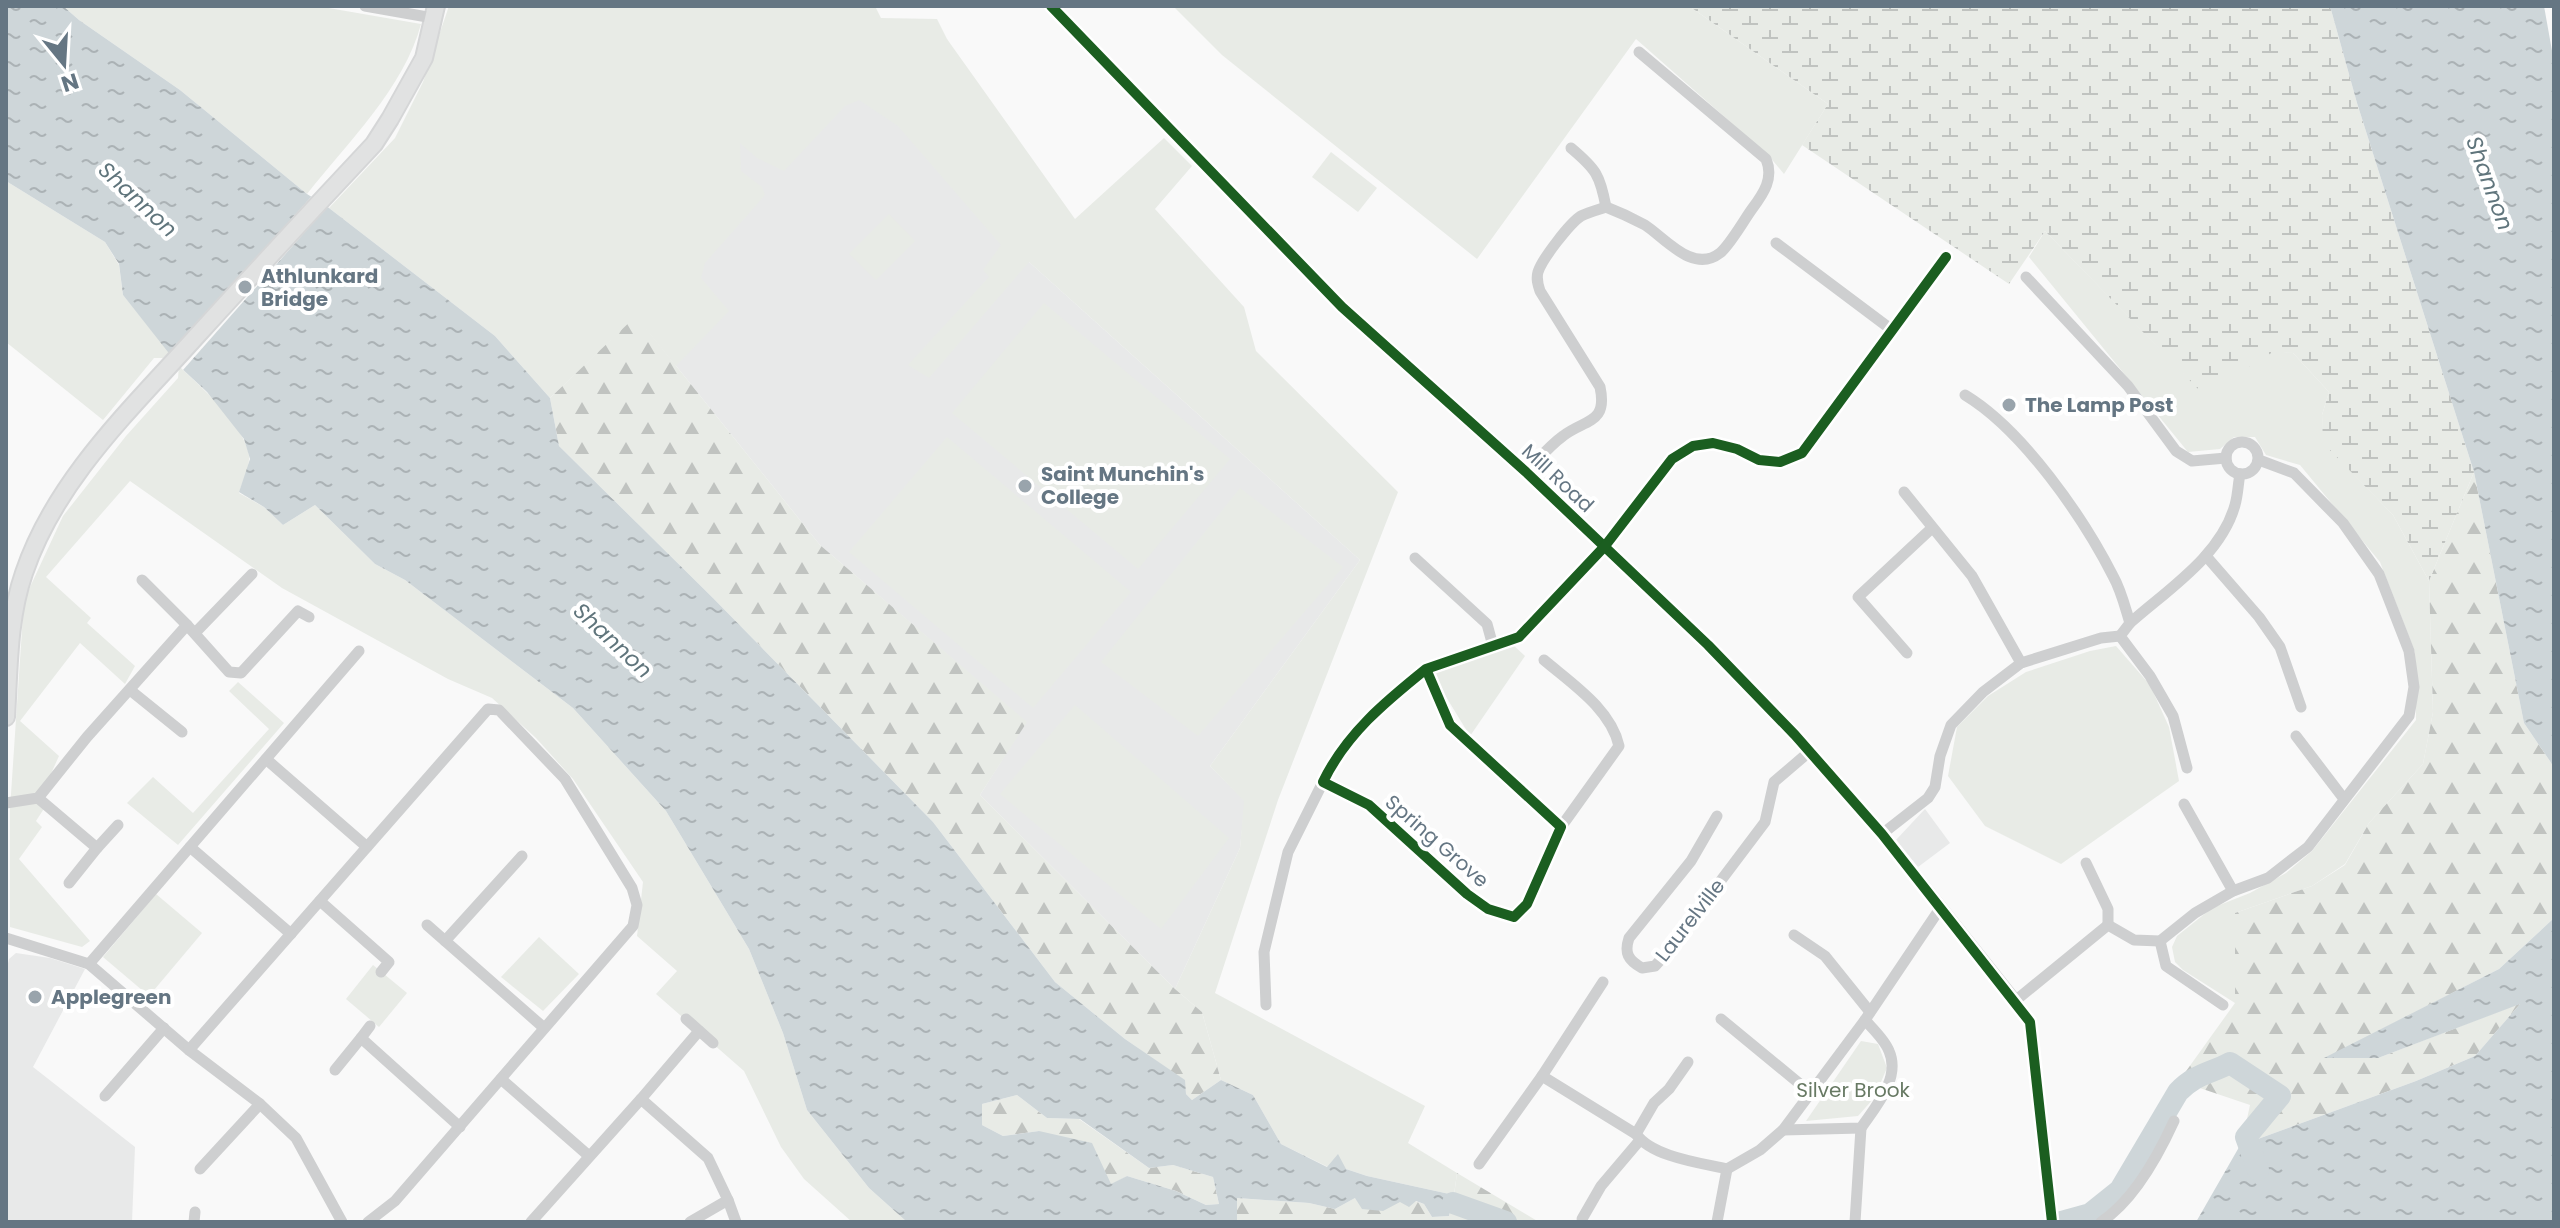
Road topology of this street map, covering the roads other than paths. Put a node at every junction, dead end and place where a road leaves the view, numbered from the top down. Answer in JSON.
{"nodes":[{"id":1,"x":365,"y":6,"type":"edge"},
{"id":2,"x":1051,"y":6,"type":"edge"},
{"id":3,"x":435,"y":12,"type":"edge"},
{"id":4,"x":1639,"y":52,"type":"dead end"},
{"id":5,"x":1571,"y":148,"type":"dead end"},
{"id":6,"x":1606,"y":207,"type":"junction"},
{"id":7,"x":1776,"y":243,"type":"dead end"},
{"id":8,"x":1946,"y":257,"type":"dead end"},
{"id":9,"x":2026,"y":277,"type":"dead end"},
{"id":10,"x":1892,"y":330,"type":"junction"},
{"id":11,"x":1965,"y":395,"type":"dead end"},
{"id":12,"x":2226,"y":458,"type":"junction"},
{"id":13,"x":2259,"y":460,"type":"junction"},
{"id":14,"x":1526,"y":472,"type":"junction"},
{"id":15,"x":2240,"y":474,"type":"junction"},
{"id":16,"x":1904,"y":492,"type":"dead end"},
{"id":17,"x":1932,"y":528,"type":"junction"},
{"id":18,"x":1605,"y":546,"type":"junction"},
{"id":19,"x":2206,"y":556,"type":"junction"},
{"id":20,"x":1415,"y":558,"type":"dead end"},
{"id":21,"x":252,"y":574,"type":"dead end"},
{"id":22,"x":142,"y":580,"type":"dead end"},
{"id":23,"x":299,"y":611,"type":"dead end"},
{"id":24,"x":2130,"y":623,"type":"junction"},
{"id":25,"x":191,"y":629,"type":"junction"},
{"id":26,"x":2120,"y":636,"type":"junction"},
{"id":27,"x":1493,"y":646,"type":"junction"},
{"id":28,"x":359,"y":651,"type":"dead end"},
{"id":29,"x":1907,"y":653,"type":"dead end"},
{"id":30,"x":1544,"y":660,"type":"dead end"},
{"id":31,"x":2021,"y":663,"type":"junction"},
{"id":32,"x":1426,"y":669,"type":"junction"},
{"id":33,"x":130,"y":690,"type":"junction"},
{"id":34,"x":2301,"y":707,"type":"dead end"},
{"id":35,"x":6,"y":717,"type":"edge"},
{"id":36,"x":182,"y":732,"type":"dead end"},
{"id":37,"x":2296,"y":736,"type":"dead end"},
{"id":38,"x":1809,"y":752,"type":"junction"},
{"id":39,"x":266,"y":759,"type":"junction"},
{"id":40,"x":2187,"y":768,"type":"dead end"},
{"id":41,"x":1323,"y":782,"type":"junction"},
{"id":42,"x":38,"y":798,"type":"junction"},
{"id":43,"x":2344,"y":799,"type":"junction"},
{"id":44,"x":6,"y":803,"type":"edge"},
{"id":45,"x":2184,"y":804,"type":"dead end"},
{"id":46,"x":1717,"y":816,"type":"dead end"},
{"id":47,"x":118,"y":825,"type":"dead end"},
{"id":48,"x":1561,"y":827,"type":"junction"},
{"id":49,"x":1882,"y":834,"type":"junction"},
{"id":50,"x":190,"y":847,"type":"junction"},
{"id":51,"x":367,"y":847,"type":"junction"},
{"id":52,"x":97,"y":848,"type":"junction"},
{"id":53,"x":522,"y":856,"type":"dead end"},
{"id":54,"x":2086,"y":863,"type":"dead end"},
{"id":55,"x":69,"y":883,"type":"dead end"},
{"id":56,"x":2233,"y":891,"type":"junction"},
{"id":57,"x":320,"y":901,"type":"junction"},
{"id":58,"x":1941,"y":907,"type":"junction"},
{"id":59,"x":427,"y":925,"type":"dead end"},
{"id":60,"x":2108,"y":925,"type":"junction"},
{"id":61,"x":291,"y":934,"type":"junction"},
{"id":62,"x":1794,"y":935,"type":"dead end"},
{"id":63,"x":6,"y":938,"type":"edge"},
{"id":64,"x":445,"y":941,"type":"junction"},
{"id":65,"x":2160,"y":941,"type":"junction"},
{"id":66,"x":89,"y":964,"type":"junction"},
{"id":67,"x":381,"y":972,"type":"dead end"},
{"id":68,"x":1603,"y":982,"type":"dead end"},
{"id":69,"x":2015,"y":1001,"type":"junction"},
{"id":70,"x":1266,"y":1005,"type":"dead end"},
{"id":71,"x":2223,"y":1005,"type":"dead end"},
{"id":72,"x":1868,"y":1016,"type":"junction"},
{"id":73,"x":686,"y":1019,"type":"dead end"},
{"id":74,"x":1721,"y":1019,"type":"dead end"},
{"id":75,"x":370,"y":1026,"type":"dead end"},
{"id":76,"x":543,"y":1027,"type":"junction"},
{"id":77,"x":164,"y":1028,"type":"junction"},
{"id":78,"x":699,"y":1031,"type":"junction"},
{"id":79,"x":361,"y":1038,"type":"junction"},
{"id":80,"x":713,"y":1043,"type":"dead end"},
{"id":81,"x":189,"y":1050,"type":"junction"},
{"id":82,"x":1688,"y":1062,"type":"dead end"},
{"id":83,"x":335,"y":1070,"type":"dead end"},
{"id":84,"x":1542,"y":1076,"type":"junction"},
{"id":85,"x":501,"y":1079,"type":"junction"},
{"id":86,"x":1812,"y":1094,"type":"junction"},
{"id":87,"x":105,"y":1096,"type":"dead end"},
{"id":88,"x":641,"y":1099,"type":"junction"},
{"id":89,"x":260,"y":1104,"type":"junction"},
{"id":90,"x":2174,"y":1121,"type":"dead end"},
{"id":91,"x":460,"y":1127,"type":"junction"},
{"id":92,"x":1861,"y":1128,"type":"junction"},
{"id":93,"x":1783,"y":1130,"type":"junction"},
{"id":94,"x":1638,"y":1137,"type":"junction"},
{"id":95,"x":589,"y":1156,"type":"junction"},
{"id":96,"x":1479,"y":1164,"type":"dead end"},
{"id":97,"x":200,"y":1169,"type":"dead end"},
{"id":98,"x":1727,"y":1169,"type":"junction"},
{"id":99,"x":728,"y":1200,"type":"junction"},
{"id":100,"x":1582,"y":1219,"type":"dead end"},
{"id":101,"x":342,"y":1222,"type":"edge"},
{"id":102,"x":368,"y":1222,"type":"edge"},
{"id":103,"x":531,"y":1222,"type":"edge"},
{"id":104,"x":690,"y":1222,"type":"edge"},
{"id":105,"x":736,"y":1222,"type":"edge"},
{"id":106,"x":1717,"y":1222,"type":"edge"},
{"id":107,"x":1855,"y":1222,"type":"edge"},
{"id":108,"x":2052,"y":1222,"type":"edge"},
{"id":109,"x":2101,"y":1222,"type":"edge"}],
"edges":[{"from":1,"to":3,"type":"street"},
{"from":2,"to":14,"type":"street","name":"Mill Road"},
{"from":3,"to":35,"type":"main road"},
{"from":4,"to":6,"type":"street"},
{"from":5,"to":6,"type":"street"},
{"from":6,"to":14,"type":"street"},
{"from":7,"to":10,"type":"street"},
{"from":8,"to":10,"type":"street"},
{"from":9,"to":12,"type":"street"},
{"from":10,"to":18,"type":"street"},
{"from":11,"to":24,"type":"street"},
{"from":12,"to":13,"type":"street"},
{"from":12,"to":15,"type":"street"},
{"from":13,"to":15,"type":"street"},
{"from":13,"to":43,"type":"street"},
{"from":14,"to":18,"type":"street","name":"Mill Road"},
{"from":15,"to":19,"type":"street"},
{"from":16,"to":17,"type":"street"},
{"from":17,"to":29,"type":"street"},
{"from":17,"to":31,"type":"street"},
{"from":18,"to":27,"type":"street"},
{"from":18,"to":38,"type":"street","name":"Mill Road"},
{"from":19,"to":24,"type":"street"},
{"from":19,"to":34,"type":"street"},
{"from":20,"to":27,"type":"street"},
{"from":21,"to":25,"type":"street"},
{"from":22,"to":25,"type":"street"},
{"from":23,"to":25,"type":"street"},
{"from":24,"to":26,"type":"street"},
{"from":25,"to":33,"type":"street"},
{"from":26,"to":31,"type":"street"},
{"from":26,"to":40,"type":"street"},
{"from":27,"to":32,"type":"street"},
{"from":28,"to":39,"type":"street"},
{"from":30,"to":48,"type":"street"},
{"from":31,"to":49,"type":"street"},
{"from":32,"to":41,"type":"street"},
{"from":32,"to":48,"type":"street"},
{"from":33,"to":36,"type":"street"},
{"from":33,"to":42,"type":"street"},
{"from":37,"to":43,"type":"street"},
{"from":38,"to":46,"type":"street","name":"Laurelville"},
{"from":38,"to":49,"type":"street","name":"Mill Road"},
{"from":39,"to":50,"type":"street"},
{"from":39,"to":51,"type":"street"},
{"from":41,"to":48,"type":"street","name":"Spring Grove"},
{"from":41,"to":70,"type":"street"},
{"from":42,"to":44,"type":"street"},
{"from":42,"to":52,"type":"street"},
{"from":43,"to":56,"type":"street"},
{"from":45,"to":56,"type":"street"},
{"from":47,"to":52,"type":"street"},
{"from":49,"to":58,"type":"street","name":"Mill Road"},
{"from":50,"to":61,"type":"street"},
{"from":50,"to":66,"type":"street"},
{"from":51,"to":57,"type":"street"},
{"from":51,"to":76,"type":"street"},
{"from":52,"to":55,"type":"street"},
{"from":53,"to":64,"type":"street"},
{"from":54,"to":60,"type":"street"},
{"from":56,"to":65,"type":"street"},
{"from":57,"to":61,"type":"street"},
{"from":57,"to":67,"type":"street"},
{"from":58,"to":69,"type":"street","name":"Mill Road"},
{"from":58,"to":72,"type":"street"},
{"from":59,"to":64,"type":"street"},
{"from":60,"to":65,"type":"street"},
{"from":60,"to":69,"type":"street"},
{"from":61,"to":81,"type":"street"},
{"from":62,"to":72,"type":"street"},
{"from":63,"to":66,"type":"street"},
{"from":64,"to":76,"type":"street"},
{"from":65,"to":71,"type":"street"},
{"from":66,"to":77,"type":"street"},
{"from":68,"to":84,"type":"street"},
{"from":69,"to":108,"type":"street"},
{"from":72,"to":86,"type":"street"},
{"from":72,"to":92,"type":"street"},
{"from":73,"to":78,"type":"street"},
{"from":74,"to":86,"type":"street"},
{"from":75,"to":79,"type":"street"},
{"from":76,"to":85,"type":"street"},
{"from":77,"to":81,"type":"street"},
{"from":77,"to":87,"type":"street"},
{"from":78,"to":80,"type":"street"},
{"from":78,"to":88,"type":"street"},
{"from":79,"to":83,"type":"street"},
{"from":79,"to":91,"type":"street"},
{"from":81,"to":89,"type":"street"},
{"from":82,"to":94,"type":"street"},
{"from":84,"to":94,"type":"street"},
{"from":84,"to":96,"type":"street"},
{"from":85,"to":91,"type":"street"},
{"from":85,"to":95,"type":"street"},
{"from":86,"to":93,"type":"street"},
{"from":88,"to":95,"type":"street"},
{"from":88,"to":99,"type":"street"},
{"from":89,"to":97,"type":"street"},
{"from":89,"to":101,"type":"street"},
{"from":90,"to":109,"type":"street"},
{"from":91,"to":102,"type":"street"},
{"from":92,"to":93,"type":"street"},
{"from":92,"to":107,"type":"street"},
{"from":93,"to":98,"type":"street"},
{"from":94,"to":98,"type":"street"},
{"from":94,"to":100,"type":"street"},
{"from":95,"to":103,"type":"street"},
{"from":98,"to":106,"type":"street"},
{"from":99,"to":104,"type":"street"},
{"from":99,"to":105,"type":"street"}]}
